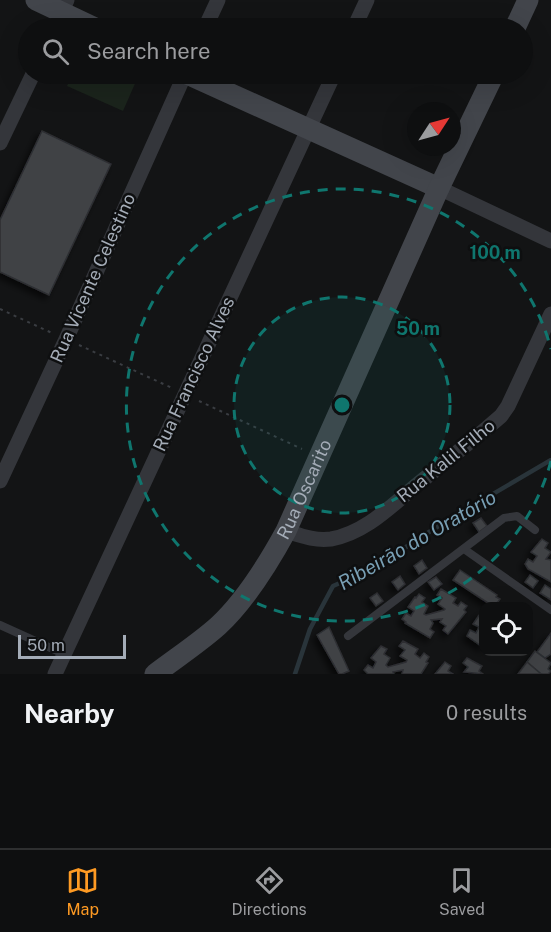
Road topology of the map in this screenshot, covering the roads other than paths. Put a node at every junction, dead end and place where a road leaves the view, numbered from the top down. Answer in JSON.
{"nodes":[{"id":1,"x":36,"y":0,"type":"edge"},
{"id":2,"x":218,"y":0,"type":"edge"},
{"id":3,"x":368,"y":0,"type":"edge"},
{"id":4,"x":528,"y":0,"type":"edge"},
{"id":5,"x":61,"y":14,"type":"edge"},
{"id":6,"x":210,"y":18,"type":"edge"},
{"id":7,"x":359,"y":18,"type":"edge"},
{"id":8,"x":520,"y":18,"type":"edge"},
{"id":9,"x":28,"y":84,"type":"edge"},
{"id":10,"x":181,"y":84,"type":"edge"},
{"id":11,"x":208,"y":84,"type":"edge"},
{"id":12,"x":329,"y":84,"type":"edge"},
{"id":13,"x":489,"y":84,"type":"edge"},
{"id":14,"x":308,"y":130,"type":"junction"},
{"id":15,"x":0,"y":143,"type":"edge"},
{"id":16,"x":439,"y":188,"type":"junction"},
{"id":17,"x":551,"y":242,"type":"edge"},
{"id":18,"x":551,"y":314,"type":"edge"},
{"id":19,"x":0,"y":481,"type":"edge"},
{"id":20,"x":535,"y":530,"type":"dead end"},
{"id":21,"x":286,"y":531,"type":"junction"},
{"id":22,"x":464,"y":549,"type":"junction"},
{"id":23,"x":551,"y":610,"type":"edge"},
{"id":24,"x":0,"y":625,"type":"edge"},
{"id":25,"x":348,"y":636,"type":"dead end"},
{"id":26,"x":64,"y":654,"type":"junction"},
{"id":27,"x":55,"y":674,"type":"edge"},
{"id":28,"x":155,"y":674,"type":"edge"}],
"edges":[{"from":1,"to":5,"type":"main road"},
{"from":2,"to":6,"type":"street"},
{"from":3,"to":7,"type":"street"},
{"from":4,"to":8,"type":"main road"},
{"from":9,"to":15,"type":"street"},
{"from":10,"to":19,"type":"street","name":"Rua Vicente Celestino"},
{"from":11,"to":14,"type":"main road"},
{"from":12,"to":14,"type":"street","name":"Rua Francisco Alves"},
{"from":13,"to":16,"type":"main road","name":"Rua Oscarito"},
{"from":14,"to":16,"type":"main road"},
{"from":14,"to":26,"type":"street","name":"Rua Francisco Alves"},
{"from":16,"to":17,"type":"street"},
{"from":16,"to":21,"type":"main road","name":"Rua Oscarito"},
{"from":18,"to":21,"type":"street","name":"Rua Kalil Filho"},
{"from":20,"to":22,"type":"lane"},
{"from":21,"to":28,"type":"main road","name":"Rua Oscarito"},
{"from":22,"to":23,"type":"lane"},
{"from":22,"to":25,"type":"lane"},
{"from":24,"to":26,"type":"lane"},
{"from":26,"to":27,"type":"street","name":"Rua Francisco Alves"}]}
